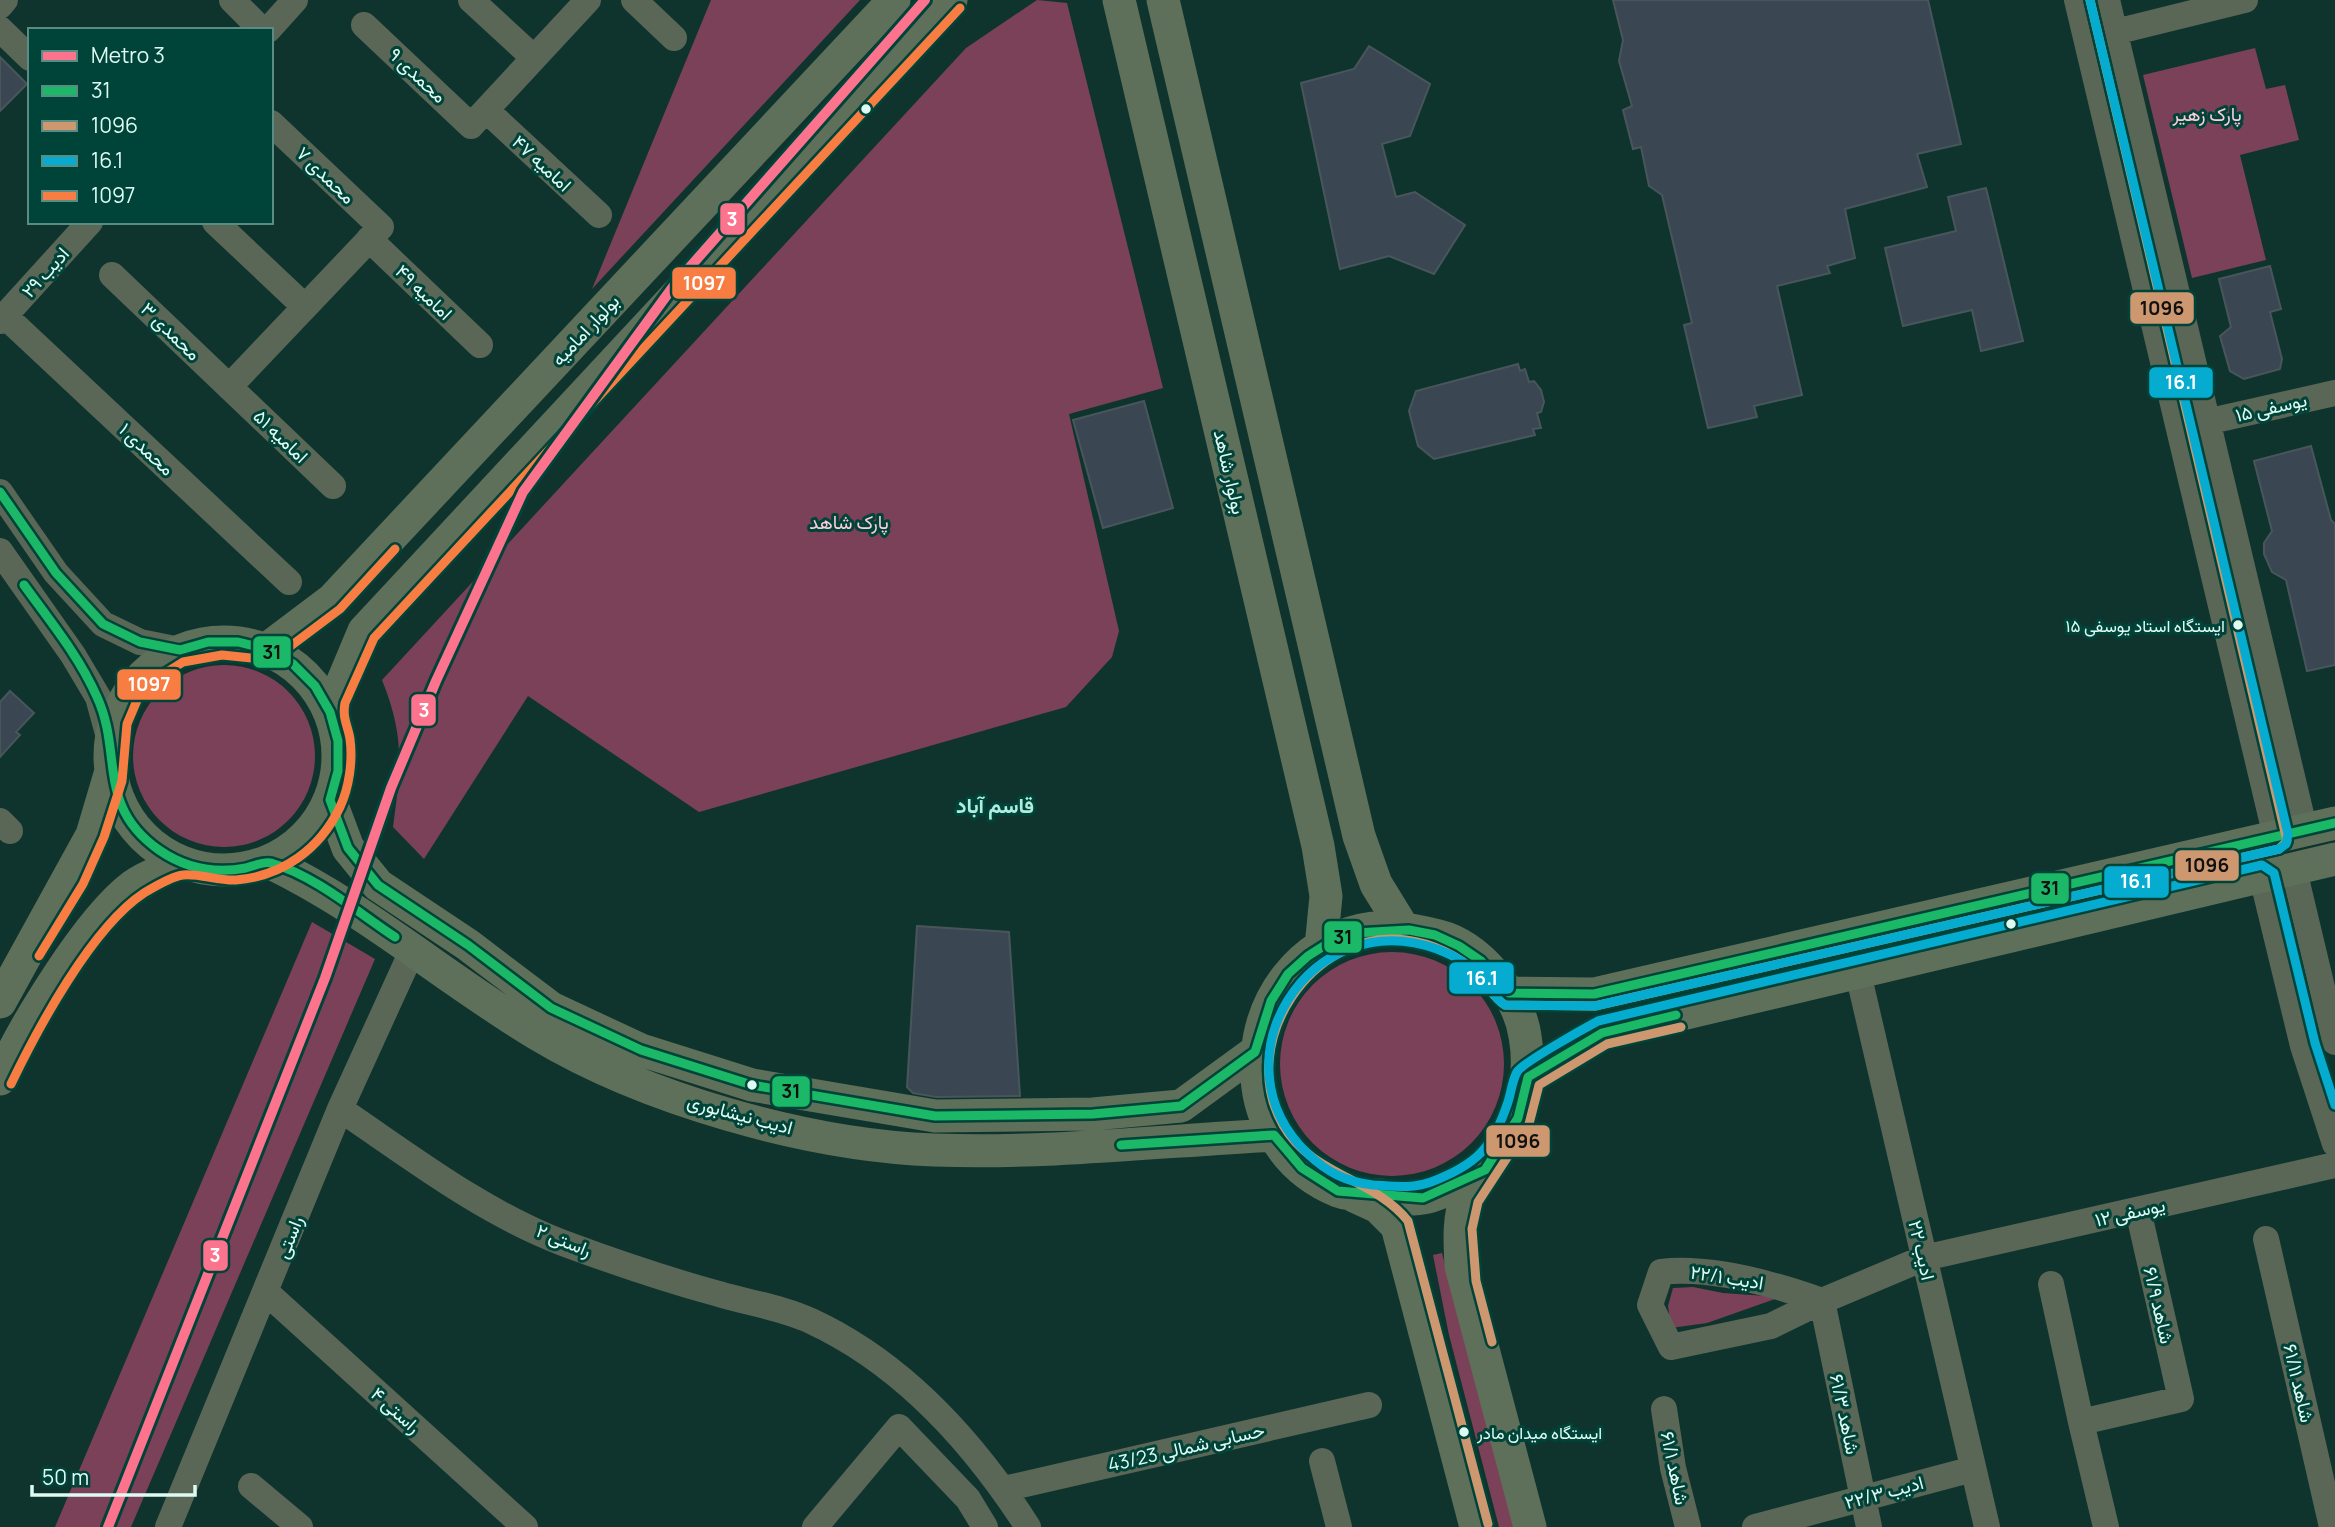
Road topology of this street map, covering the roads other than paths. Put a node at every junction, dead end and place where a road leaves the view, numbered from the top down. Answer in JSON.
{"nodes":[{"id":1,"x":5,"y":0,"type":"edge"},
{"id":2,"x":232,"y":0,"type":"edge"},
{"id":3,"x":295,"y":0,"type":"edge"},
{"id":4,"x":471,"y":0,"type":"edge"},
{"id":5,"x":588,"y":0,"type":"edge"},
{"id":6,"x":634,"y":0,"type":"edge"},
{"id":7,"x":894,"y":0,"type":"edge"},
{"id":8,"x":951,"y":0,"type":"edge"},
{"id":9,"x":1096,"y":0,"type":"edge"},
{"id":10,"x":1119,"y":0,"type":"edge"},
{"id":11,"x":2077,"y":0,"type":"edge"},
{"id":12,"x":2107,"y":0,"type":"edge"},
{"id":13,"x":2245,"y":0,"type":"edge"},
{"id":14,"x":0,"y":6,"type":"edge"},
{"id":15,"x":1165,"y":6,"type":"edge"},
{"id":16,"x":364,"y":25,"type":"dead end"},
{"id":17,"x":260,"y":28,"type":"edge"},
{"id":18,"x":270,"y":28,"type":"edge"},
{"id":19,"x":0,"y":30,"type":"edge"},
{"id":20,"x":2115,"y":32,"type":"junction"},
{"id":21,"x":674,"y":38,"type":"dead end"},
{"id":22,"x":28,"y":56,"type":"edge"},
{"id":23,"x":534,"y":58,"type":"junction"},
{"id":24,"x":1135,"y":68,"type":"junction"},
{"id":25,"x":478,"y":118,"type":"junction"},
{"id":26,"x":273,"y":125,"type":"edge"},
{"id":27,"x":599,"y":215,"type":"dead end"},
{"id":28,"x":88,"y":224,"type":"edge"},
{"id":29,"x":217,"y":224,"type":"edge"},
{"id":30,"x":375,"y":233,"type":"junction"},
{"id":31,"x":112,"y":275,"type":"dead end"},
{"id":32,"x":304,"y":307,"type":"junction"},
{"id":33,"x":2,"y":318,"type":"edge"},
{"id":34,"x":480,"y":345,"type":"dead end"},
{"id":35,"x":229,"y":387,"type":"junction"},
{"id":36,"x":2335,"y":393,"type":"edge"},
{"id":37,"x":2206,"y":422,"type":"junction"},
{"id":38,"x":333,"y":486,"type":"dead end"},
{"id":39,"x":0,"y":492,"type":"edge"},
{"id":40,"x":0,"y":551,"type":"edge"},
{"id":41,"x":289,"y":582,"type":"dead end"},
{"id":42,"x":180,"y":649,"type":"junction"},
{"id":43,"x":267,"y":649,"type":"junction"},
{"id":44,"x":330,"y":712,"type":"junction"},
{"id":45,"x":111,"y":756,"type":"junction"},
{"id":46,"x":330,"y":800,"type":"junction"},
{"id":47,"x":2305,"y":830,"type":"edge"},
{"id":48,"x":2335,"y":859,"type":"edge"},
{"id":49,"x":181,"y":862,"type":"junction"},
{"id":50,"x":268,"y":862,"type":"junction"},
{"id":51,"x":2278,"y":873,"type":"junction"},
{"id":52,"x":1403,"y":928,"type":"junction"},
{"id":53,"x":1321,"y":947,"type":"junction"},
{"id":54,"x":413,"y":948,"type":"junction"},
{"id":55,"x":1858,"y":973,"type":"junction"},
{"id":56,"x":1509,"y":993,"type":"junction"},
{"id":57,"x":0,"y":1002,"type":"edge"},
{"id":58,"x":2335,"y":1042,"type":"edge"},
{"id":59,"x":1255,"y":1052,"type":"junction"},
{"id":60,"x":1528,"y":1077,"type":"junction"},
{"id":61,"x":0,"y":1079,"type":"edge"},
{"id":62,"x":340,"y":1109,"type":"junction"},
{"id":63,"x":1274,"y":1135,"type":"junction"},
{"id":64,"x":2335,"y":1144,"type":"edge"},
{"id":65,"x":2335,"y":1165,"type":"edge"},
{"id":66,"x":1485,"y":1170,"type":"junction"},
{"id":67,"x":1349,"y":1193,"type":"junction"},
{"id":68,"x":2138,"y":1210,"type":"junction"},
{"id":69,"x":2266,"y":1239,"type":"dead end"},
{"id":70,"x":1924,"y":1258,"type":"junction"},
{"id":71,"x":2051,"y":1284,"type":"dead end"},
{"id":72,"x":267,"y":1293,"type":"junction"},
{"id":73,"x":1822,"y":1301,"type":"junction"},
{"id":74,"x":1369,"y":1405,"type":"dead end"},
{"id":75,"x":1664,"y":1409,"type":"dead end"},
{"id":76,"x":2081,"y":1422,"type":"junction"},
{"id":77,"x":1322,"y":1461,"type":"dead end"},
{"id":78,"x":1973,"y":1469,"type":"junction"},
{"id":79,"x":251,"y":1486,"type":"dead end"},
{"id":80,"x":1004,"y":1489,"type":"junction"},
{"id":81,"x":1863,"y":1498,"type":"junction"},
{"id":82,"x":168,"y":1527,"type":"edge"},
{"id":83,"x":300,"y":1527,"type":"edge"},
{"id":84,"x":525,"y":1527,"type":"edge"},
{"id":85,"x":815,"y":1527,"type":"edge"},
{"id":86,"x":985,"y":1527,"type":"edge"},
{"id":87,"x":1027,"y":1527,"type":"edge"},
{"id":88,"x":1339,"y":1527,"type":"edge"},
{"id":89,"x":1476,"y":1527,"type":"edge"},
{"id":90,"x":1530,"y":1527,"type":"edge"},
{"id":91,"x":1688,"y":1527,"type":"edge"},
{"id":92,"x":1755,"y":1527,"type":"edge"},
{"id":93,"x":1869,"y":1527,"type":"edge"},
{"id":94,"x":1987,"y":1527,"type":"edge"},
{"id":95,"x":2106,"y":1527,"type":"edge"},
{"id":96,"x":2332,"y":1527,"type":"edge"}],
"edges":[{"from":1,"to":14,"type":"street"},
{"from":2,"to":17,"type":"street"},
{"from":3,"to":18,"type":"street"},
{"from":4,"to":23,"type":"street"},
{"from":5,"to":23,"type":"street"},
{"from":6,"to":21,"type":"street"},
{"from":7,"to":43,"type":"main road","name":"بولوار امامیه"},
{"from":8,"to":44,"type":"main road"},
{"from":9,"to":24,"type":"main road"},
{"from":10,"to":24,"type":"main road","name":"بولوار شاهد"},
{"from":11,"to":47,"type":"street"},
{"from":12,"to":20,"type":"street"},
{"from":13,"to":20,"type":"street"},
{"from":15,"to":52,"type":"main road"},
{"from":16,"to":25,"type":"street","name":"محمدی ۹"},
{"from":19,"to":22,"type":"street"},
{"from":20,"to":37,"type":"street"},
{"from":23,"to":25,"type":"street"},
{"from":24,"to":53,"type":"main road","name":"بولوار شاهد"},
{"from":25,"to":27,"type":"street","name":"امامیه ۴۷"},
{"from":26,"to":30,"type":"street","name":"محمدی ۷"},
{"from":28,"to":33,"type":"street","name":"ادیب ۲۹"},
{"from":29,"to":32,"type":"street"},
{"from":30,"to":32,"type":"street"},
{"from":30,"to":34,"type":"street","name":"امامیه ۴۹"},
{"from":31,"to":35,"type":"street","name":"محمدی ۳"},
{"from":32,"to":35,"type":"street"},
{"from":33,"to":41,"type":"street","name":"محمدی ۱"},
{"from":35,"to":38,"type":"street","name":"امامیه ۵۱"},
{"from":36,"to":37,"type":"street","name":"یوسفی ۱۵"},
{"from":37,"to":47,"type":"street"},
{"from":39,"to":42,"type":"street"},
{"from":40,"to":45,"type":"street"},
{"from":42,"to":43,"type":"main road"},
{"from":42,"to":45,"type":"main road"},
{"from":43,"to":44,"type":"main road"},
{"from":44,"to":46,"type":"main road"},
{"from":45,"to":49,"type":"main road"},
{"from":45,"to":57,"type":"main road"},
{"from":46,"to":50,"type":"main road"},
{"from":46,"to":59,"type":"main road","name":"ادیب نیشابوری"},
{"from":47,"to":56,"type":"main road"},
{"from":48,"to":51,"type":"main road"},
{"from":49,"to":50,"type":"main road"},
{"from":49,"to":61,"type":"main road"},
{"from":50,"to":54,"type":"main road","name":"ادیب نیشابوری"},
{"from":51,"to":55,"type":"main road"},
{"from":51,"to":58,"type":"street"},
{"from":51,"to":64,"type":"street"},
{"from":52,"to":53,"type":"main road"},
{"from":52,"to":56,"type":"main road"},
{"from":53,"to":59,"type":"main road"},
{"from":54,"to":62,"type":"street","name":"راستی"},
{"from":54,"to":63,"type":"main road","name":"ادیب نیشابوری"},
{"from":55,"to":60,"type":"main road"},
{"from":55,"to":70,"type":"street","name":"ادیب ۲۲"},
{"from":56,"to":60,"type":"main road"},
{"from":59,"to":63,"type":"main road"},
{"from":60,"to":66,"type":"main road"},
{"from":62,"to":72,"type":"street","name":"راستی"},
{"from":62,"to":80,"type":"street","name":"راستی ۲"},
{"from":63,"to":67,"type":"main road"},
{"from":65,"to":68,"type":"street","name":"یوسفی ۱۲"},
{"from":66,"to":67,"type":"main road"},
{"from":66,"to":90,"type":"main road"},
{"from":67,"to":89,"type":"main road"},
{"from":68,"to":70,"type":"street","name":"یوسفی ۱۲"},
{"from":68,"to":76,"type":"street","name":"شاهد ۶۱/۹"},
{"from":69,"to":96,"type":"street","name":"شاهد ۶۱/۱۱"},
{"from":70,"to":73,"type":"street","name":"ادیب ۲۲/۱"},
{"from":70,"to":78,"type":"street","name":"ادیب ۲۲"},
{"from":71,"to":76,"type":"street"},
{"from":72,"to":82,"type":"street","name":"راستی"},
{"from":72,"to":84,"type":"street","name":"راستی ۴"},
{"from":73,"to":73,"type":"street","name":"ادیب ۲۲/۱"},
{"from":73,"to":81,"type":"street","name":"شاهد ۶۱/۳"},
{"from":74,"to":80,"type":"street","name":"حسابی شمالی 43/23"},
{"from":75,"to":91,"type":"street","name":"شاهد ۶۱/۱"},
{"from":76,"to":95,"type":"street"},
{"from":77,"to":88,"type":"street"},
{"from":78,"to":81,"type":"street","name":"ادیب ۲۲/۳"},
{"from":78,"to":94,"type":"street","name":"ادیب ۲۲"},
{"from":79,"to":83,"type":"street"},
{"from":80,"to":87,"type":"street","name":"راستی ۲"},
{"from":81,"to":92,"type":"street","name":"ادیب ۲۲/۳"},
{"from":81,"to":93,"type":"street","name":"شاهد ۶۱/۳"},
{"from":85,"to":86,"type":"street"}]}
